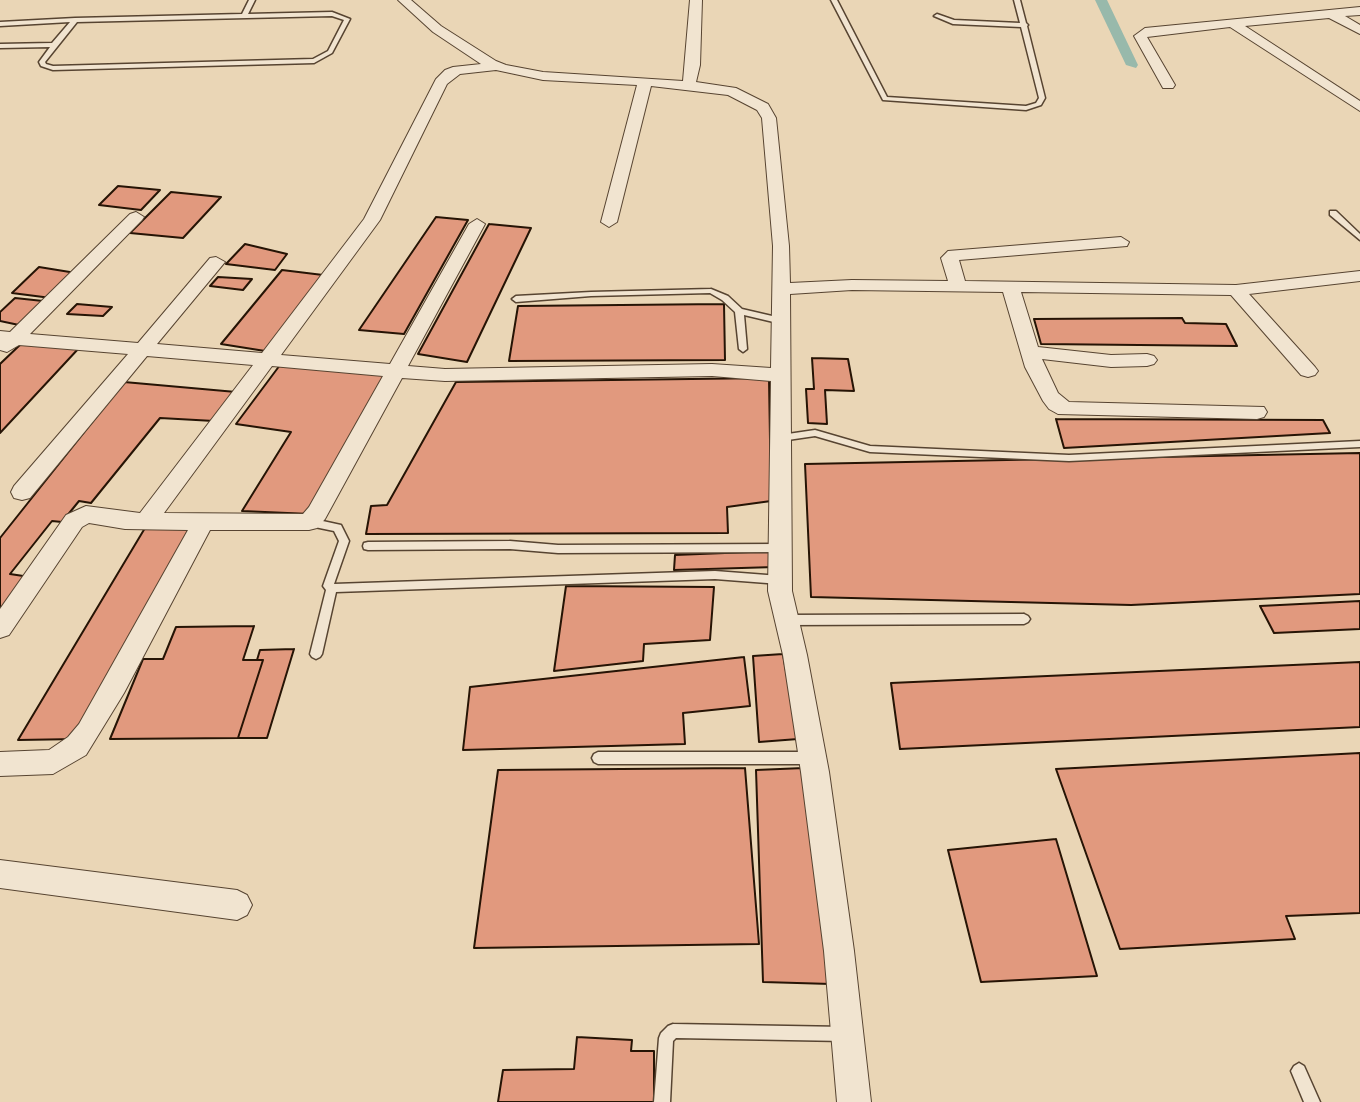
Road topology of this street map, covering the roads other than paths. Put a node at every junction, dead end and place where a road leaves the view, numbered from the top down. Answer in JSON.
{"nodes":[{"id":1,"x":252,"y":0,"type":"edge"},
{"id":2,"x":404,"y":0,"type":"edge"},
{"id":3,"x":696,"y":0,"type":"edge"},
{"id":4,"x":834,"y":0,"type":"edge"},
{"id":5,"x":1017,"y":0,"type":"edge"},
{"id":6,"x":1360,"y":11,"type":"edge"},
{"id":7,"x":1330,"y":13,"type":"junction"},
{"id":8,"x":244,"y":16,"type":"junction"},
{"id":9,"x":937,"y":16,"type":"dead end"},
{"id":10,"x":75,"y":20,"type":"junction"},
{"id":11,"x":1232,"y":23,"type":"junction"},
{"id":12,"x":0,"y":24,"type":"edge"},
{"id":13,"x":1025,"y":25,"type":"junction"},
{"id":14,"x":1360,"y":30,"type":"edge"},
{"id":15,"x":54,"y":45,"type":"junction"},
{"id":16,"x":0,"y":46,"type":"edge"},
{"id":17,"x":497,"y":66,"type":"junction"},
{"id":18,"x":645,"y":82,"type":"junction"},
{"id":19,"x":689,"y":85,"type":"junction"},
{"id":20,"x":1168,"y":85,"type":"dead end"},
{"id":21,"x":1360,"y":107,"type":"edge"},
{"id":22,"x":1333,"y":213,"type":"dead end"},
{"id":23,"x":136,"y":217,"type":"dead end"},
{"id":24,"x":609,"y":222,"type":"dead end"},
{"id":25,"x":477,"y":224,"type":"dead end"},
{"id":26,"x":1360,"y":238,"type":"edge"},
{"id":27,"x":1121,"y":242,"type":"dead end"},
{"id":28,"x":216,"y":262,"type":"dead end"},
{"id":29,"x":1360,"y":276,"type":"edge"},
{"id":30,"x":958,"y":286,"type":"junction"},
{"id":31,"x":1010,"y":287,"type":"junction"},
{"id":32,"x":782,"y":289,"type":"junction"},
{"id":33,"x":1244,"y":290,"type":"junction"},
{"id":34,"x":516,"y":299,"type":"dead end"},
{"id":35,"x":739,"y":311,"type":"junction"},
{"id":36,"x":782,"y":321,"type":"junction"},
{"id":37,"x":7,"y":338,"type":"edge"},
{"id":38,"x":142,"y":349,"type":"junction"},
{"id":39,"x":743,"y":349,"type":"dead end"},
{"id":40,"x":1030,"y":352,"type":"junction"},
{"id":41,"x":0,"y":353,"type":"edge"},
{"id":42,"x":269,"y":360,"type":"junction"},
{"id":43,"x":1147,"y":360,"type":"dead end"},
{"id":44,"x":396,"y":371,"type":"junction"},
{"id":45,"x":1308,"y":371,"type":"dead end"},
{"id":46,"x":782,"y":374,"type":"junction"},
{"id":47,"x":1257,"y":412,"type":"dead end"},
{"id":48,"x":780,"y":438,"type":"junction"},
{"id":49,"x":1360,"y":444,"type":"edge"},
{"id":50,"x":22,"y":492,"type":"dead end"},
{"id":51,"x":147,"y":520,"type":"junction"},
{"id":52,"x":204,"y":520,"type":"junction"},
{"id":53,"x":309,"y":522,"type":"junction"},
{"id":54,"x":368,"y":546,"type":"dead end"},
{"id":55,"x":779,"y":548,"type":"junction"},
{"id":56,"x":780,"y":580,"type":"junction"},
{"id":57,"x":332,"y":588,"type":"junction"},
{"id":58,"x":1024,"y":619,"type":"dead end"},
{"id":59,"x":787,"y":620,"type":"junction"},
{"id":60,"x":0,"y":628,"type":"edge"},
{"id":61,"x":316,"y":654,"type":"dead end"},
{"id":62,"x":598,"y":758,"type":"dead end"},
{"id":63,"x":813,"y":758,"type":"junction"},
{"id":64,"x":1,"y":766,"type":"edge"},
{"id":65,"x":0,"y":874,"type":"edge"},
{"id":66,"x":237,"y":905,"type":"dead end"},
{"id":67,"x":848,"y":1034,"type":"junction"},
{"id":68,"x":1299,"y":1072,"type":"dead end"},
{"id":69,"x":662,"y":1102,"type":"edge"},
{"id":70,"x":854,"y":1102,"type":"edge"},
{"id":71,"x":1312,"y":1102,"type":"edge"}],
"edges":[{"from":1,"to":8,"type":"lane"},
{"from":2,"to":17,"type":"street"},
{"from":3,"to":19,"type":"street"},
{"from":4,"to":13,"type":"lane"},
{"from":5,"to":13,"type":"lane"},
{"from":6,"to":7,"type":"street"},
{"from":7,"to":11,"type":"street"},
{"from":7,"to":14,"type":"street"},
{"from":8,"to":10,"type":"lane"},
{"from":8,"to":15,"type":"lane"},
{"from":9,"to":13,"type":"lane"},
{"from":10,"to":12,"type":"lane"},
{"from":10,"to":15,"type":"lane"},
{"from":11,"to":20,"type":"street"},
{"from":11,"to":21,"type":"street"},
{"from":15,"to":16,"type":"lane"},
{"from":17,"to":18,"type":"street"},
{"from":17,"to":42,"type":"street"},
{"from":18,"to":19,"type":"street"},
{"from":18,"to":24,"type":"street"},
{"from":19,"to":32,"type":"street"},
{"from":22,"to":26,"type":"lane"},
{"from":23,"to":37,"type":"street"},
{"from":25,"to":44,"type":"street"},
{"from":27,"to":30,"type":"street"},
{"from":28,"to":38,"type":"street"},
{"from":29,"to":33,"type":"street"},
{"from":30,"to":31,"type":"street"},
{"from":30,"to":32,"type":"street"},
{"from":31,"to":33,"type":"street"},
{"from":31,"to":40,"type":"street"},
{"from":32,"to":36,"type":"street"},
{"from":33,"to":45,"type":"street"},
{"from":34,"to":35,"type":"lane"},
{"from":35,"to":36,"type":"lane"},
{"from":35,"to":39,"type":"lane"},
{"from":36,"to":46,"type":"street"},
{"from":37,"to":38,"type":"street"},
{"from":37,"to":41,"type":"street"},
{"from":38,"to":42,"type":"street"},
{"from":38,"to":50,"type":"street"},
{"from":40,"to":43,"type":"street"},
{"from":40,"to":47,"type":"street"},
{"from":42,"to":44,"type":"street"},
{"from":42,"to":51,"type":"street"},
{"from":44,"to":46,"type":"street"},
{"from":44,"to":53,"type":"street"},
{"from":46,"to":48,"type":"street"},
{"from":48,"to":49,"type":"lane"},
{"from":48,"to":55,"type":"street"},
{"from":51,"to":52,"type":"street"},
{"from":51,"to":60,"type":"street"},
{"from":52,"to":53,"type":"street"},
{"from":52,"to":64,"type":"street"},
{"from":53,"to":57,"type":"lane"},
{"from":54,"to":55,"type":"lane"},
{"from":55,"to":56,"type":"street"},
{"from":56,"to":57,"type":"lane"},
{"from":56,"to":59,"type":"street"},
{"from":57,"to":61,"type":"lane"},
{"from":58,"to":59,"type":"lane"},
{"from":59,"to":63,"type":"street"},
{"from":62,"to":63,"type":"lane"},
{"from":63,"to":67,"type":"street"},
{"from":65,"to":66,"type":"street"},
{"from":67,"to":69,"type":"lane"},
{"from":67,"to":70,"type":"street"},
{"from":68,"to":71,"type":"lane"}]}
